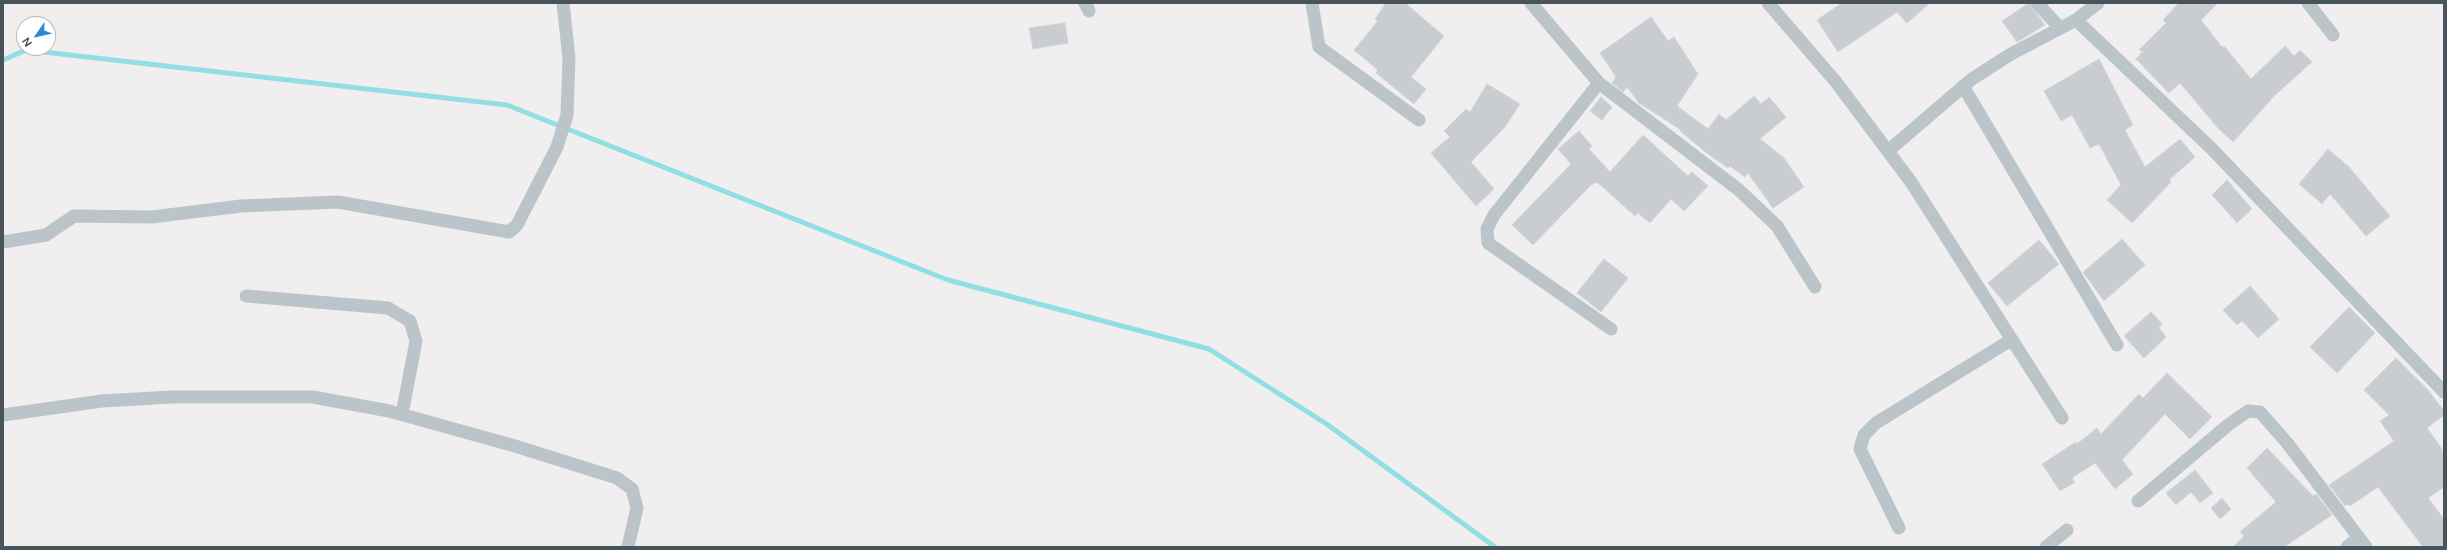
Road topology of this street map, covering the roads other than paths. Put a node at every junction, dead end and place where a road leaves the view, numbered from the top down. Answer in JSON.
{"nodes":[{"id":1,"x":563,"y":3,"type":"edge"},
{"id":2,"x":1312,"y":3,"type":"edge"},
{"id":3,"x":1531,"y":3,"type":"edge"},
{"id":4,"x":1768,"y":3,"type":"edge"},
{"id":5,"x":2037,"y":3,"type":"edge"},
{"id":6,"x":2098,"y":3,"type":"edge"},
{"id":7,"x":2308,"y":3,"type":"edge"},
{"id":8,"x":2076,"y":20,"type":"junction"},
{"id":9,"x":2060,"y":28,"type":"junction"},
{"id":10,"x":2334,"y":35,"type":"dead end"},
{"id":11,"x":1599,"y":83,"type":"junction"},
{"id":12,"x":1963,"y":86,"type":"junction"},
{"id":13,"x":1419,"y":120,"type":"dead end"},
{"id":14,"x":1888,"y":151,"type":"junction"},
{"id":15,"x":3,"y":242,"type":"edge"},
{"id":16,"x":1815,"y":287,"type":"dead end"},
{"id":17,"x":246,"y":296,"type":"dead end"},
{"id":18,"x":1611,"y":329,"type":"dead end"},
{"id":19,"x":2011,"y":340,"type":"junction"},
{"id":20,"x":2117,"y":345,"type":"dead end"},
{"id":21,"x":2444,"y":392,"type":"edge"},
{"id":22,"x":402,"y":414,"type":"junction"},
{"id":23,"x":3,"y":415,"type":"edge"},
{"id":24,"x":2062,"y":418,"type":"dead end"},
{"id":25,"x":2138,"y":500,"type":"dead end"},
{"id":26,"x":1900,"y":528,"type":"dead end"},
{"id":27,"x":2067,"y":530,"type":"dead end"},
{"id":28,"x":2363,"y":542,"type":"edge"},
{"id":29,"x":628,"y":547,"type":"edge"},
{"id":30,"x":2046,"y":547,"type":"edge"},
{"id":31,"x":2347,"y":547,"type":"edge"}],
"edges":[{"from":1,"to":15,"type":"street"},
{"from":2,"to":13,"type":"street"},
{"from":3,"to":11,"type":"street"},
{"from":4,"to":14,"type":"street"},
{"from":5,"to":9,"type":"street"},
{"from":6,"to":8,"type":"street"},
{"from":7,"to":10,"type":"street"},
{"from":8,"to":9,"type":"street"},
{"from":8,"to":21,"type":"street"},
{"from":9,"to":12,"type":"street"},
{"from":11,"to":16,"type":"street"},
{"from":11,"to":18,"type":"street"},
{"from":12,"to":14,"type":"street"},
{"from":12,"to":20,"type":"street"},
{"from":14,"to":19,"type":"street"},
{"from":17,"to":22,"type":"street"},
{"from":19,"to":24,"type":"street"},
{"from":19,"to":26,"type":"street"},
{"from":22,"to":23,"type":"street"},
{"from":22,"to":29,"type":"street"},
{"from":25,"to":28,"type":"street"},
{"from":27,"to":30,"type":"street"},
{"from":28,"to":31,"type":"street"}]}
